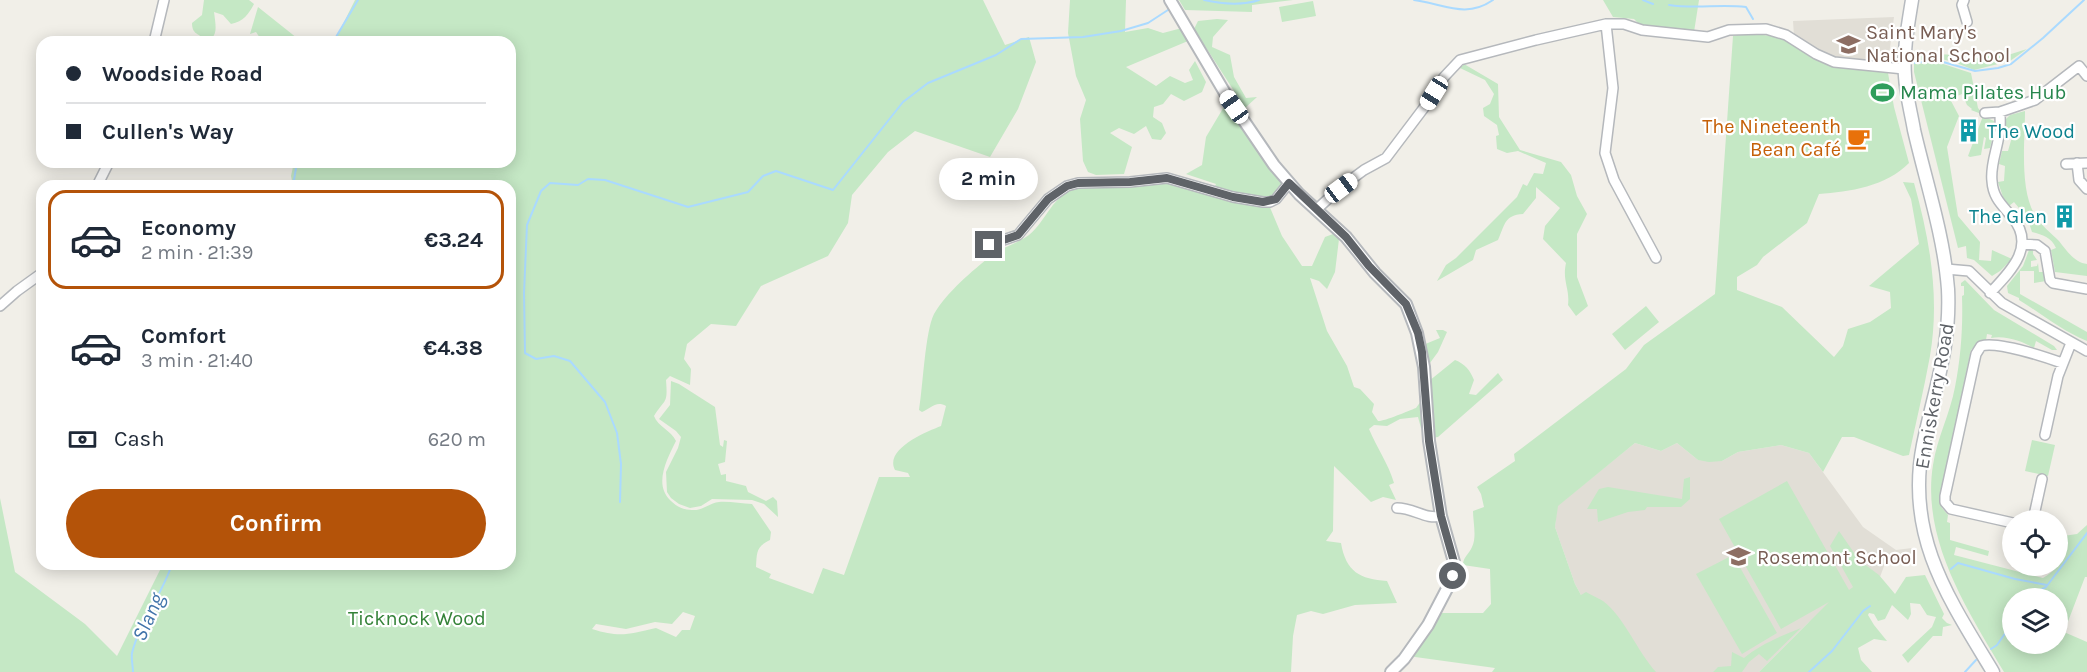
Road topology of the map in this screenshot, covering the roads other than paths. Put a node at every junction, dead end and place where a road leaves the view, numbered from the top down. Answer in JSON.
{"nodes":[{"id":1,"x":164,"y":0,"type":"edge"},
{"id":2,"x":1170,"y":0,"type":"edge"},
{"id":3,"x":1912,"y":0,"type":"edge"},
{"id":4,"x":1964,"y":0,"type":"edge"},
{"id":5,"x":1967,"y":22,"type":"dead end"},
{"id":6,"x":1606,"y":24,"type":"junction"},
{"id":7,"x":155,"y":36,"type":"edge"},
{"id":8,"x":2087,"y":59,"type":"edge"},
{"id":9,"x":2079,"y":66,"type":"junction"},
{"id":10,"x":1904,"y":69,"type":"junction"},
{"id":11,"x":2087,"y":75,"type":"edge"},
{"id":12,"x":2000,"y":112,"type":"junction"},
{"id":13,"x":1985,"y":113,"type":"dead end"},
{"id":14,"x":2082,"y":163,"type":"edge"},
{"id":15,"x":2066,"y":164,"type":"dead end"},
{"id":16,"x":1289,"y":183,"type":"junction"},
{"id":17,"x":2087,"y":189,"type":"edge"},
{"id":18,"x":1317,"y":209,"type":"junction"},
{"id":19,"x":2022,"y":244,"type":"junction"},
{"id":20,"x":989,"y":245,"type":"dead end"},
{"id":21,"x":1656,"y":258,"type":"dead end"},
{"id":22,"x":1946,"y":269,"type":"junction"},
{"id":23,"x":36,"y":277,"type":"edge"},
{"id":24,"x":2087,"y":289,"type":"edge"},
{"id":25,"x":1990,"y":293,"type":"junction"},
{"id":26,"x":0,"y":306,"type":"edge"},
{"id":27,"x":2071,"y":343,"type":"junction"},
{"id":28,"x":2087,"y":351,"type":"edge"},
{"id":29,"x":2062,"y":363,"type":"junction"},
{"id":30,"x":2045,"y":435,"type":"dead end"},
{"id":31,"x":2042,"y":479,"type":"dead end"},
{"id":32,"x":1397,"y":508,"type":"dead end"},
{"id":33,"x":2035,"y":510,"type":"edge"},
{"id":34,"x":1441,"y":516,"type":"junction"},
{"id":35,"x":2002,"y":521,"type":"edge"},
{"id":36,"x":1391,"y":672,"type":"edge"},
{"id":37,"x":1993,"y":672,"type":"edge"}],
"edges":[{"from":1,"to":7,"type":"street"},
{"from":2,"to":16,"type":"street"},
{"from":3,"to":10,"type":"main road","name":"Enniskerry Road"},
{"from":4,"to":5,"type":"street"},
{"from":6,"to":10,"type":"street"},
{"from":6,"to":18,"type":"street"},
{"from":6,"to":21,"type":"street"},
{"from":8,"to":9,"type":"street"},
{"from":9,"to":11,"type":"street"},
{"from":9,"to":12,"type":"street"},
{"from":10,"to":22,"type":"main road","name":"Enniskerry Road"},
{"from":12,"to":13,"type":"street"},
{"from":12,"to":19,"type":"street"},
{"from":14,"to":15,"type":"street"},
{"from":14,"to":17,"type":"street"},
{"from":16,"to":18,"type":"street"},
{"from":16,"to":20,"type":"street"},
{"from":18,"to":34,"type":"street"},
{"from":19,"to":24,"type":"street"},
{"from":19,"to":25,"type":"street"},
{"from":22,"to":25,"type":"street"},
{"from":22,"to":37,"type":"main road","name":"Enniskerry Road"},
{"from":23,"to":26,"type":"street"},
{"from":25,"to":27,"type":"street"},
{"from":27,"to":28,"type":"street"},
{"from":27,"to":29,"type":"street"},
{"from":29,"to":30,"type":"street"},
{"from":29,"to":35,"type":"street"},
{"from":31,"to":33,"type":"street"},
{"from":32,"to":34,"type":"street"},
{"from":34,"to":36,"type":"street"}]}
